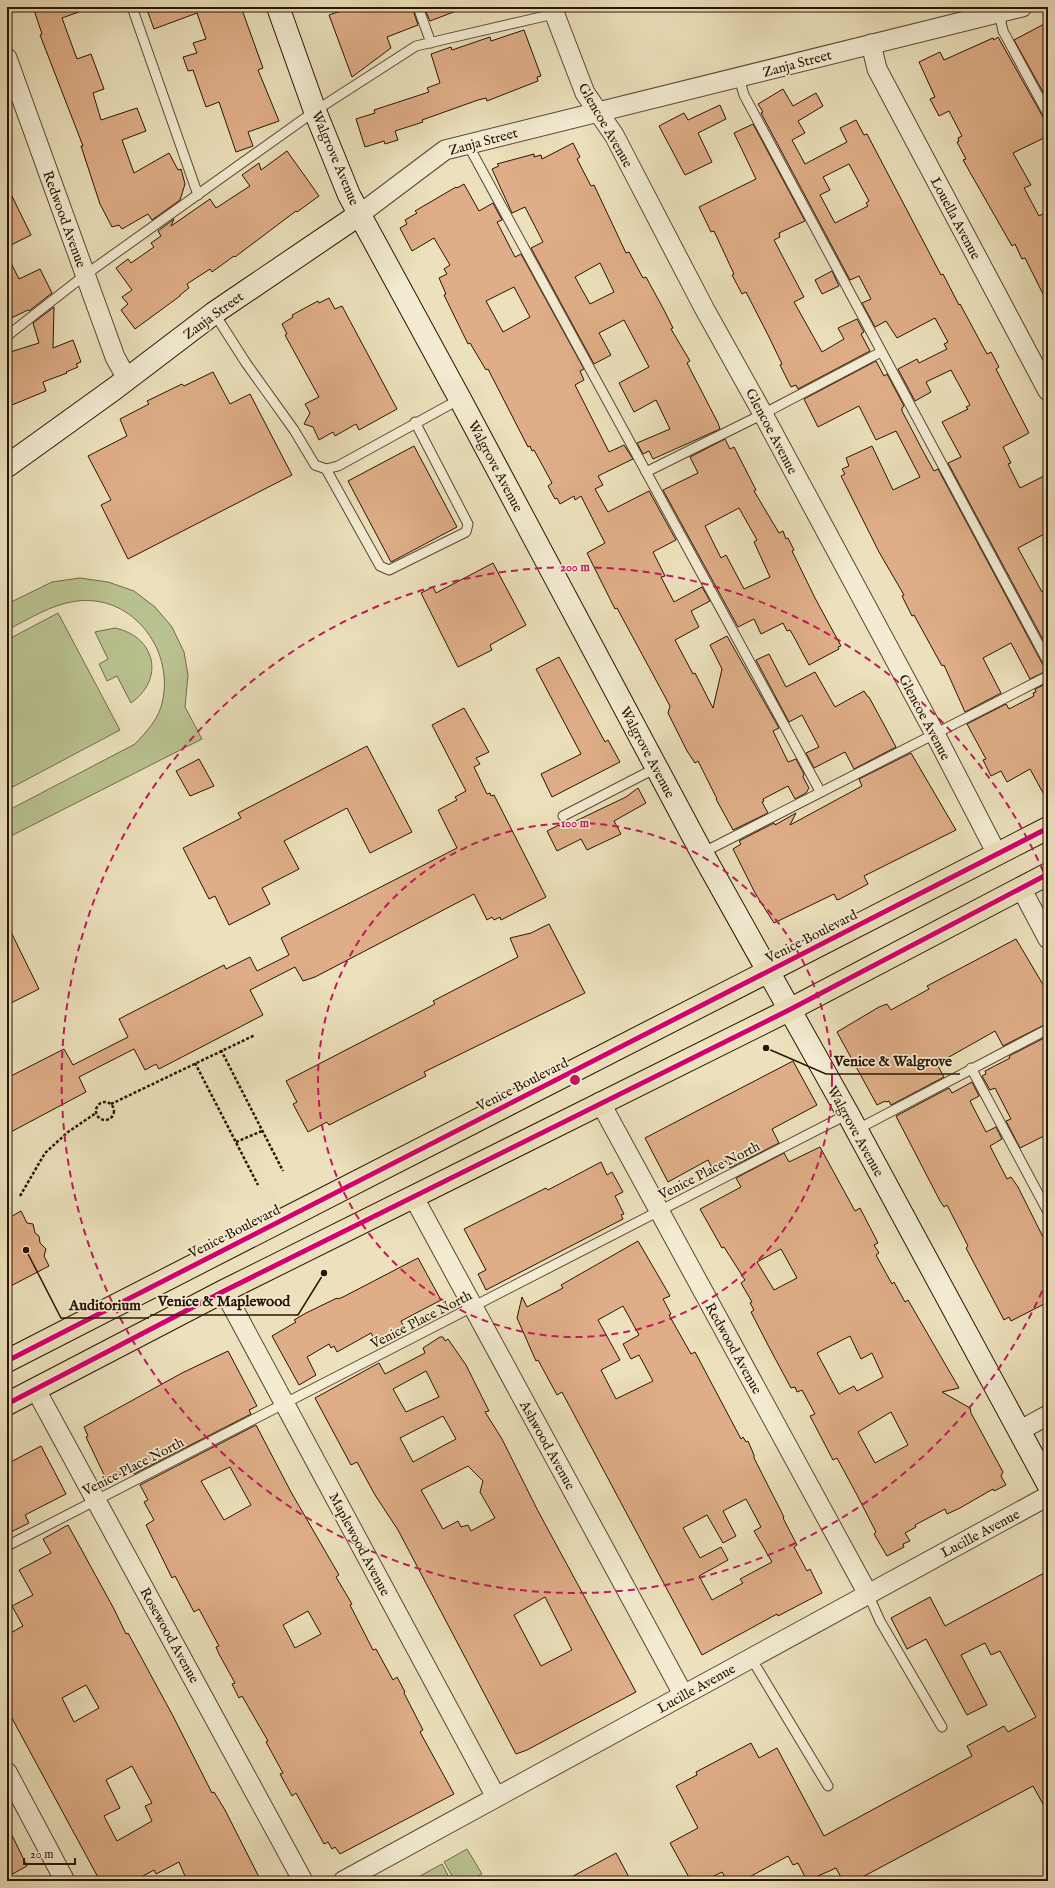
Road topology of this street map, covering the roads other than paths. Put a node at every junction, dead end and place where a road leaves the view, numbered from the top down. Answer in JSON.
{"nodes":[{"id":1,"x":132,"y":7,"type":"edge"},
{"id":2,"x":278,"y":7,"type":"edge"},
{"id":3,"x":418,"y":7,"type":"edge"},
{"id":4,"x":1022,"y":7,"type":"edge"},
{"id":5,"x":553,"y":11,"type":"edge"},
{"id":6,"x":999,"y":13,"type":"junction"},
{"id":7,"x":431,"y":42,"type":"junction"},
{"id":8,"x":870,"y":44,"type":"junction"},
{"id":9,"x":7,"y":58,"type":"edge"},
{"id":10,"x":739,"y":78,"type":"junction"},
{"id":11,"x":315,"y":111,"type":"junction"},
{"id":12,"x":600,"y":113,"type":"junction"},
{"id":13,"x":1048,"y":114,"type":"edge"},
{"id":14,"x":467,"y":144,"type":"junction"},
{"id":15,"x":198,"y":195,"type":"junction"},
{"id":16,"x":360,"y":214,"type":"junction"},
{"id":17,"x":85,"y":275,"type":"junction"},
{"id":18,"x":214,"y":313,"type":"junction"},
{"id":19,"x":7,"y":336,"type":"edge"},
{"id":20,"x":881,"y":352,"type":"junction"},
{"id":21,"x":127,"y":379,"type":"junction"},
{"id":22,"x":1048,"y":391,"type":"edge"},
{"id":23,"x":460,"y":399,"type":"junction"},
{"id":24,"x":763,"y":414,"type":"junction"},
{"id":25,"x":415,"y":422,"type":"junction"},
{"id":26,"x":7,"y":466,"type":"edge"},
{"id":27,"x":326,"y":469,"type":"junction"},
{"id":28,"x":646,"y":472,"type":"junction"},
{"id":29,"x":1048,"y":662,"type":"edge"},
{"id":30,"x":1048,"y":676,"type":"edge"},
{"id":31,"x":935,"y":734,"type":"junction"},
{"id":32,"x":656,"y":768,"type":"junction"},
{"id":33,"x":820,"y":791,"type":"junction"},
{"id":34,"x":563,"y":816,"type":"dead end"},
{"id":35,"x":1048,"y":828,"type":"edge"},
{"id":36,"x":702,"y":853,"type":"junction"},
{"id":37,"x":997,"y":854,"type":"junction"},
{"id":38,"x":1048,"y":874,"type":"edge"},
{"id":39,"x":1021,"y":888,"type":"junction"},
{"id":40,"x":1048,"y":939,"type":"edge"},
{"id":41,"x":768,"y":972,"type":"junction"},
{"id":42,"x":789,"y":1010,"type":"junction"},
{"id":43,"x":1048,"y":1029,"type":"edge"},
{"id":44,"x":971,"y":1068,"type":"junction"},
{"id":45,"x":600,"y":1102,"type":"junction"},
{"id":46,"x":852,"y":1122,"type":"junction"},
{"id":47,"x":413,"y":1196,"type":"junction"},
{"id":48,"x":660,"y":1212,"type":"junction"},
{"id":49,"x":1048,"y":1212,"type":"edge"},
{"id":50,"x":224,"y":1291,"type":"junction"},
{"id":51,"x":473,"y":1308,"type":"junction"},
{"id":52,"x":7,"y":1361,"type":"edge"},
{"id":53,"x":36,"y":1390,"type":"junction"},
{"id":54,"x":7,"y":1404,"type":"edge"},
{"id":55,"x":285,"y":1404,"type":"junction"},
{"id":56,"x":1048,"y":1415,"type":"edge"},
{"id":57,"x":1020,"y":1431,"type":"junction"},
{"id":58,"x":1048,"y":1484,"type":"edge"},
{"id":59,"x":1048,"y":1496,"type":"edge"},
{"id":60,"x":96,"y":1500,"type":"junction"},
{"id":61,"x":7,"y":1546,"type":"edge"},
{"id":62,"x":868,"y":1594,"type":"junction"},
{"id":63,"x":752,"y":1658,"type":"junction"},
{"id":64,"x":683,"y":1694,"type":"junction"},
{"id":65,"x":942,"y":1727,"type":"dead end"},
{"id":66,"x":7,"y":1772,"type":"edge"},
{"id":67,"x":828,"y":1786,"type":"dead end"},
{"id":68,"x":496,"y":1797,"type":"junction"},
{"id":69,"x":65,"y":1881,"type":"edge"},
{"id":70,"x":303,"y":1881,"type":"edge"},
{"id":71,"x":344,"y":1881,"type":"edge"}],
"edges":[{"from":1,"to":15,"type":"lane"},
{"from":2,"to":11,"type":"street","name":"Walgrove Avenue"},
{"from":3,"to":7,"type":"lane"},
{"from":4,"to":6,"type":"street","name":"Zanja Street"},
{"from":5,"to":7,"type":"lane"},
{"from":5,"to":12,"type":"street","name":"Glencoe Avenue"},
{"from":6,"to":8,"type":"street","name":"Zanja Street"},
{"from":6,"to":13,"type":"lane"},
{"from":7,"to":11,"type":"lane"},
{"from":8,"to":10,"type":"street","name":"Zanja Street"},
{"from":8,"to":22,"type":"street","name":"Louella Avenue"},
{"from":9,"to":17,"type":"street","name":"Redwood Avenue"},
{"from":10,"to":12,"type":"street","name":"Zanja Street"},
{"from":10,"to":20,"type":"lane"},
{"from":11,"to":15,"type":"lane"},
{"from":11,"to":16,"type":"street","name":"Walgrove Avenue"},
{"from":12,"to":14,"type":"street","name":"Zanja Street"},
{"from":12,"to":24,"type":"street","name":"Glencoe Avenue"},
{"from":14,"to":16,"type":"street","name":"Zanja Street"},
{"from":14,"to":28,"type":"lane"},
{"from":15,"to":17,"type":"lane"},
{"from":16,"to":18,"type":"street","name":"Zanja Street"},
{"from":16,"to":23,"type":"street","name":"Walgrove Avenue"},
{"from":17,"to":19,"type":"lane"},
{"from":17,"to":21,"type":"street","name":"Redwood Avenue"},
{"from":18,"to":21,"type":"street","name":"Zanja Street"},
{"from":18,"to":27,"type":"lane"},
{"from":20,"to":24,"type":"lane"},
{"from":20,"to":29,"type":"lane"},
{"from":21,"to":26,"type":"street","name":"Zanja Street"},
{"from":23,"to":25,"type":"lane"},
{"from":23,"to":32,"type":"street","name":"Walgrove Avenue"},
{"from":24,"to":28,"type":"lane"},
{"from":24,"to":31,"type":"street","name":"Glencoe Avenue"},
{"from":25,"to":27,"type":"lane"},
{"from":25,"to":27,"type":"lane"},
{"from":28,"to":33,"type":"lane"},
{"from":30,"to":31,"type":"lane"},
{"from":31,"to":33,"type":"lane"},
{"from":31,"to":37,"type":"street","name":"Glencoe Avenue"},
{"from":32,"to":34,"type":"lane"},
{"from":32,"to":36,"type":"street","name":"Walgrove Avenue"},
{"from":33,"to":36,"type":"lane"},
{"from":35,"to":37,"type":"main road","name":"Venice Boulevard"},
{"from":36,"to":41,"type":"street","name":"Walgrove Avenue"},
{"from":37,"to":41,"type":"main road","name":"Venice Boulevard"},
{"from":38,"to":39,"type":"main road"},
{"from":39,"to":40,"type":"street"},
{"from":39,"to":42,"type":"main road"},
{"from":41,"to":42,"type":"street","name":"Walgrove Avenue"},
{"from":41,"to":52,"type":"main road","name":"Venice Boulevard"},
{"from":42,"to":45,"type":"main road"},
{"from":42,"to":46,"type":"street","name":"Walgrove Avenue"},
{"from":43,"to":44,"type":"lane","name":"Venice Place North"},
{"from":44,"to":46,"type":"lane","name":"Venice Place North"},
{"from":44,"to":49,"type":"lane"},
{"from":45,"to":47,"type":"main road"},
{"from":45,"to":48,"type":"street","name":"Redwood Avenue"},
{"from":46,"to":48,"type":"lane","name":"Venice Place North"},
{"from":46,"to":57,"type":"street","name":"Walgrove Avenue"},
{"from":47,"to":50,"type":"main road"},
{"from":47,"to":51,"type":"street","name":"Ashwood Avenue"},
{"from":48,"to":51,"type":"lane","name":"Venice Place North"},
{"from":48,"to":62,"type":"street","name":"Redwood Avenue"},
{"from":50,"to":53,"type":"main road"},
{"from":50,"to":55,"type":"street","name":"Maplewood Avenue"},
{"from":51,"to":55,"type":"lane","name":"Venice Place North"},
{"from":51,"to":64,"type":"street","name":"Ashwood Avenue"},
{"from":53,"to":54,"type":"main road"},
{"from":53,"to":60,"type":"street","name":"Rosewood Avenue"},
{"from":55,"to":60,"type":"lane","name":"Venice Place North"},
{"from":55,"to":68,"type":"street","name":"Maplewood Avenue"},
{"from":56,"to":57,"type":"street"},
{"from":57,"to":58,"type":"street","name":"Walgrove Avenue"},
{"from":59,"to":62,"type":"street","name":"Lucille Avenue"},
{"from":60,"to":61,"type":"lane","name":"Venice Place North"},
{"from":60,"to":70,"type":"street","name":"Rosewood Avenue"},
{"from":62,"to":63,"type":"street","name":"Lucille Avenue"},
{"from":62,"to":65,"type":"lane"},
{"from":63,"to":64,"type":"street","name":"Lucille Avenue"},
{"from":63,"to":67,"type":"lane"},
{"from":64,"to":68,"type":"street","name":"Lucille Avenue"},
{"from":66,"to":69,"type":"street"},
{"from":68,"to":71,"type":"street","name":"Lucille Avenue"}]}
